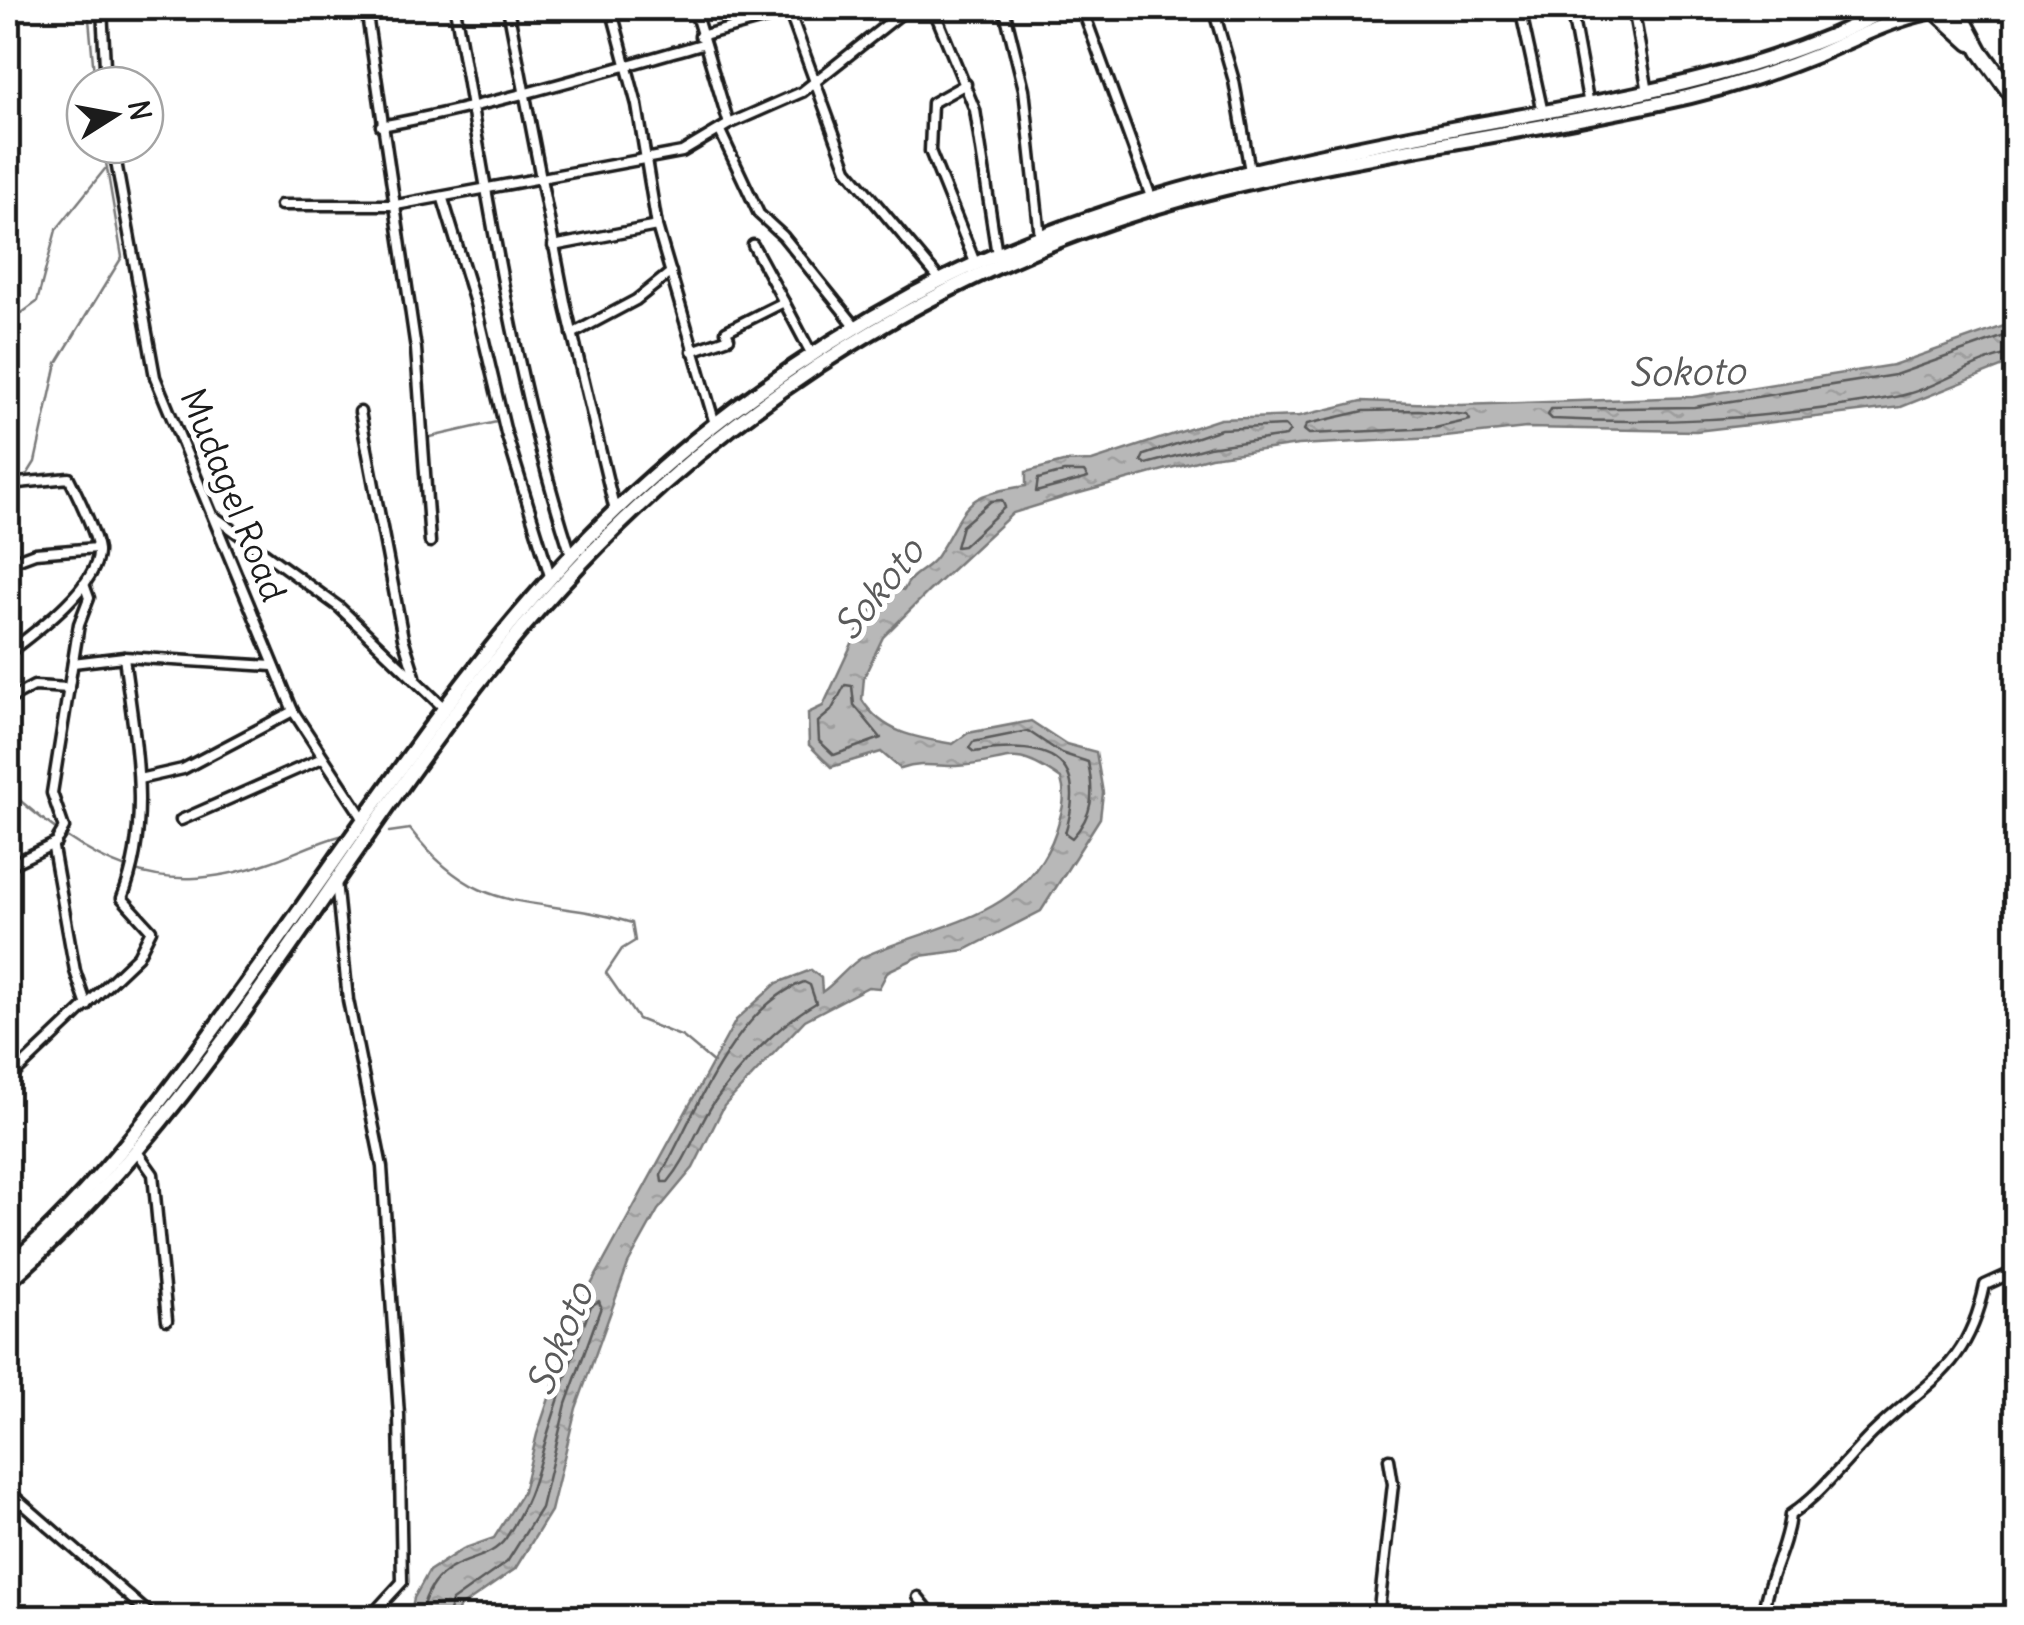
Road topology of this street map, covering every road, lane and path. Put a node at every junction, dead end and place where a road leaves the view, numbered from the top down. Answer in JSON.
{"nodes":[{"id":1,"x":102,"y":8,"type":"edge"},
{"id":2,"x":366,"y":8,"type":"edge"},
{"id":3,"x":455,"y":8,"type":"edge"},
{"id":4,"x":508,"y":8,"type":"edge"},
{"id":5,"x":611,"y":8,"type":"edge"},
{"id":6,"x":694,"y":8,"type":"edge"},
{"id":7,"x":908,"y":8,"type":"edge"},
{"id":8,"x":933,"y":8,"type":"edge"},
{"id":9,"x":1004,"y":8,"type":"edge"},
{"id":10,"x":1082,"y":8,"type":"edge"},
{"id":11,"x":1213,"y":8,"type":"edge"},
{"id":12,"x":1520,"y":8,"type":"edge"},
{"id":13,"x":1571,"y":8,"type":"edge"},
{"id":14,"x":1634,"y":8,"type":"edge"},
{"id":15,"x":1890,"y":8,"type":"edge"},
{"id":16,"x":789,"y":10,"type":"edge"},
{"id":17,"x":1940,"y":10,"type":"edge"},
{"id":18,"x":701,"y":40,"type":"junction"},
{"id":19,"x":105,"y":65,"type":"edge"},
{"id":20,"x":624,"y":66,"type":"junction"},
{"id":21,"x":816,"y":81,"type":"junction"},
{"id":22,"x":966,"y":84,"type":"junction"},
{"id":23,"x":1648,"y":94,"type":"junction"},
{"id":24,"x":524,"y":95,"type":"junction"},
{"id":25,"x":2016,"y":100,"type":"edge"},
{"id":26,"x":1589,"y":105,"type":"junction"},
{"id":27,"x":472,"y":110,"type":"junction"},
{"id":28,"x":1543,"y":113,"type":"junction"},
{"id":29,"x":729,"y":124,"type":"junction"},
{"id":30,"x":381,"y":126,"type":"junction"},
{"id":31,"x":720,"y":131,"type":"junction"},
{"id":32,"x":644,"y":162,"type":"junction"},
{"id":33,"x":116,"y":165,"type":"edge"},
{"id":34,"x":1250,"y":171,"type":"junction"},
{"id":35,"x":543,"y":181,"type":"junction"},
{"id":36,"x":490,"y":191,"type":"junction"},
{"id":37,"x":1151,"y":197,"type":"junction"},
{"id":38,"x":443,"y":198,"type":"junction"},
{"id":39,"x":281,"y":205,"type":"dead end"},
{"id":40,"x":396,"y":206,"type":"junction"},
{"id":41,"x":658,"y":226,"type":"junction"},
{"id":42,"x":1040,"y":237,"type":"junction"},
{"id":43,"x":753,"y":245,"type":"dead end"},
{"id":44,"x":553,"y":246,"type":"junction"},
{"id":45,"x":997,"y":255,"type":"junction"},
{"id":46,"x":976,"y":265,"type":"junction"},
{"id":47,"x":671,"y":272,"type":"junction"},
{"id":48,"x":941,"y":281,"type":"junction"},
{"id":49,"x":784,"y":302,"type":"junction"},
{"id":50,"x":857,"y":328,"type":"junction"},
{"id":51,"x":572,"y":334,"type":"junction"},
{"id":52,"x":692,"y":351,"type":"junction"},
{"id":53,"x":812,"y":356,"type":"junction"},
{"id":54,"x":14,"y":366,"type":"dead end"},
{"id":55,"x":360,"y":412,"type":"dead end"},
{"id":56,"x":714,"y":424,"type":"junction"},
{"id":57,"x":8,"y":432,"type":"edge"},
{"id":58,"x":8,"y":484,"type":"edge"},
{"id":59,"x":614,"y":512,"type":"junction"},
{"id":60,"x":212,"y":514,"type":"junction"},
{"id":61,"x":430,"y":542,"type":"dead end"},
{"id":62,"x":97,"y":548,"type":"junction"},
{"id":63,"x":571,"y":558,"type":"junction"},
{"id":64,"x":8,"y":563,"type":"edge"},
{"id":65,"x":552,"y":581,"type":"junction"},
{"id":66,"x":84,"y":584,"type":"junction"},
{"id":67,"x":8,"y":653,"type":"edge"},
{"id":68,"x":124,"y":657,"type":"junction"},
{"id":69,"x":74,"y":662,"type":"junction"},
{"id":70,"x":273,"y":666,"type":"junction"},
{"id":71,"x":416,"y":677,"type":"junction"},
{"id":72,"x":69,"y":688,"type":"junction"},
{"id":73,"x":8,"y":700,"type":"edge"},
{"id":74,"x":445,"y":709,"type":"junction"},
{"id":75,"x":293,"y":712,"type":"junction"},
{"id":76,"x":320,"y":759,"type":"junction"},
{"id":77,"x":139,"y":779,"type":"junction"},
{"id":78,"x":384,"y":816,"type":"junction"},
{"id":79,"x":181,"y":820,"type":"dead end"},
{"id":80,"x":364,"y":822,"type":"junction"},
{"id":81,"x":56,"y":843,"type":"junction"},
{"id":82,"x":8,"y":866,"type":"edge"},
{"id":83,"x":336,"y":880,"type":"junction"},
{"id":84,"x":87,"y":1006,"type":"junction"},
{"id":85,"x":14,"y":1074,"type":"dead end"},
{"id":86,"x":135,"y":1149,"type":"junction"},
{"id":87,"x":8,"y":1267,"type":"edge"},
{"id":88,"x":2016,"y":1271,"type":"edge"},
{"id":89,"x":8,"y":1282,"type":"edge"},
{"id":90,"x":167,"y":1320,"type":"dead end"},
{"id":91,"x":1389,"y":1459,"type":"dead end"},
{"id":92,"x":8,"y":1491,"type":"edge"},
{"id":93,"x":918,"y":1597,"type":"dead end"},
{"id":94,"x":154,"y":1618,"type":"edge"},
{"id":95,"x":376,"y":1618,"type":"edge"},
{"id":96,"x":935,"y":1618,"type":"edge"},
{"id":97,"x":1378,"y":1618,"type":"edge"},
{"id":98,"x":1762,"y":1618,"type":"edge"}],
"edges":[{"from":1,"to":19,"type":"street"},
{"from":2,"to":30,"type":"street"},
{"from":3,"to":27,"type":"street"},
{"from":4,"to":24,"type":"street"},
{"from":5,"to":20,"type":"street"},
{"from":6,"to":18,"type":"street"},
{"from":7,"to":21,"type":"street"},
{"from":8,"to":22,"type":"street"},
{"from":9,"to":42,"type":"street"},
{"from":10,"to":37,"type":"street"},
{"from":11,"to":34,"type":"street"},
{"from":12,"to":28,"type":"street"},
{"from":13,"to":26,"type":"street"},
{"from":14,"to":23,"type":"street"},
{"from":15,"to":23,"type":"main road"},
{"from":16,"to":18,"type":"street"},
{"from":16,"to":21,"type":"street"},
{"from":17,"to":25,"type":"highway"},
{"from":17,"to":78,"type":"main road"},
{"from":18,"to":20,"type":"street"},
{"from":18,"to":29,"type":"street"},
{"from":20,"to":24,"type":"street"},
{"from":20,"to":32,"type":"street"},
{"from":21,"to":29,"type":"street"},
{"from":21,"to":48,"type":"street"},
{"from":22,"to":45,"type":"street"},
{"from":22,"to":46,"type":"street"},
{"from":23,"to":26,"type":"main road"},
{"from":24,"to":27,"type":"street"},
{"from":24,"to":35,"type":"street"},
{"from":26,"to":28,"type":"main road"},
{"from":27,"to":30,"type":"street"},
{"from":27,"to":36,"type":"street"},
{"from":28,"to":34,"type":"main road"},
{"from":29,"to":31,"type":"street"},
{"from":30,"to":40,"type":"street"},
{"from":31,"to":32,"type":"street"},
{"from":31,"to":50,"type":"street"},
{"from":32,"to":35,"type":"street"},
{"from":32,"to":41,"type":"street"},
{"from":33,"to":60,"type":"street","name":"Mudagel Road"},
{"from":34,"to":37,"type":"main road"},
{"from":35,"to":36,"type":"street"},
{"from":35,"to":44,"type":"street"},
{"from":36,"to":38,"type":"street"},
{"from":36,"to":63,"type":"street"},
{"from":37,"to":42,"type":"main road"},
{"from":38,"to":40,"type":"street"},
{"from":38,"to":65,"type":"street"},
{"from":39,"to":40,"type":"street"},
{"from":40,"to":61,"type":"street"},
{"from":41,"to":44,"type":"street"},
{"from":41,"to":47,"type":"street"},
{"from":42,"to":45,"type":"main road"},
{"from":43,"to":49,"type":"street"},
{"from":44,"to":51,"type":"street"},
{"from":45,"to":46,"type":"main road"},
{"from":46,"to":48,"type":"main road"},
{"from":47,"to":51,"type":"street"},
{"from":47,"to":52,"type":"street"},
{"from":48,"to":50,"type":"main road"},
{"from":49,"to":52,"type":"street"},
{"from":49,"to":53,"type":"street"},
{"from":50,"to":53,"type":"main road"},
{"from":51,"to":59,"type":"street"},
{"from":52,"to":56,"type":"street"},
{"from":53,"to":56,"type":"main road"},
{"from":54,"to":57,"type":"street"},
{"from":55,"to":71,"type":"street"},
{"from":56,"to":59,"type":"main road"},
{"from":58,"to":62,"type":"street"},
{"from":59,"to":63,"type":"main road"},
{"from":60,"to":70,"type":"street","name":"Mudagel Road"},
{"from":60,"to":71,"type":"street"},
{"from":62,"to":64,"type":"street"},
{"from":62,"to":66,"type":"street"},
{"from":63,"to":65,"type":"main road"},
{"from":65,"to":74,"type":"main road"},
{"from":66,"to":67,"type":"street"},
{"from":66,"to":69,"type":"street"},
{"from":68,"to":69,"type":"street"},
{"from":68,"to":70,"type":"street"},
{"from":68,"to":77,"type":"street"},
{"from":69,"to":72,"type":"street"},
{"from":70,"to":75,"type":"street","name":"Mudagel Road"},
{"from":71,"to":74,"type":"street"},
{"from":72,"to":73,"type":"street"},
{"from":72,"to":81,"type":"street"},
{"from":74,"to":80,"type":"main road"},
{"from":75,"to":76,"type":"street","name":"Mudagel Road"},
{"from":75,"to":77,"type":"street"},
{"from":76,"to":79,"type":"street"},
{"from":76,"to":80,"type":"street","name":"Mudagel Road"},
{"from":77,"to":84,"type":"street"},
{"from":78,"to":80,"type":"street"},
{"from":78,"to":83,"type":"main road"},
{"from":80,"to":87,"type":"main road"},
{"from":81,"to":82,"type":"street"},
{"from":81,"to":84,"type":"street"},
{"from":83,"to":86,"type":"main road"},
{"from":83,"to":95,"type":"street"},
{"from":84,"to":85,"type":"street"},
{"from":86,"to":89,"type":"main road"},
{"from":86,"to":90,"type":"street"},
{"from":88,"to":98,"type":"street"},
{"from":91,"to":97,"type":"street"},
{"from":92,"to":94,"type":"street"},
{"from":93,"to":96,"type":"street"}]}
